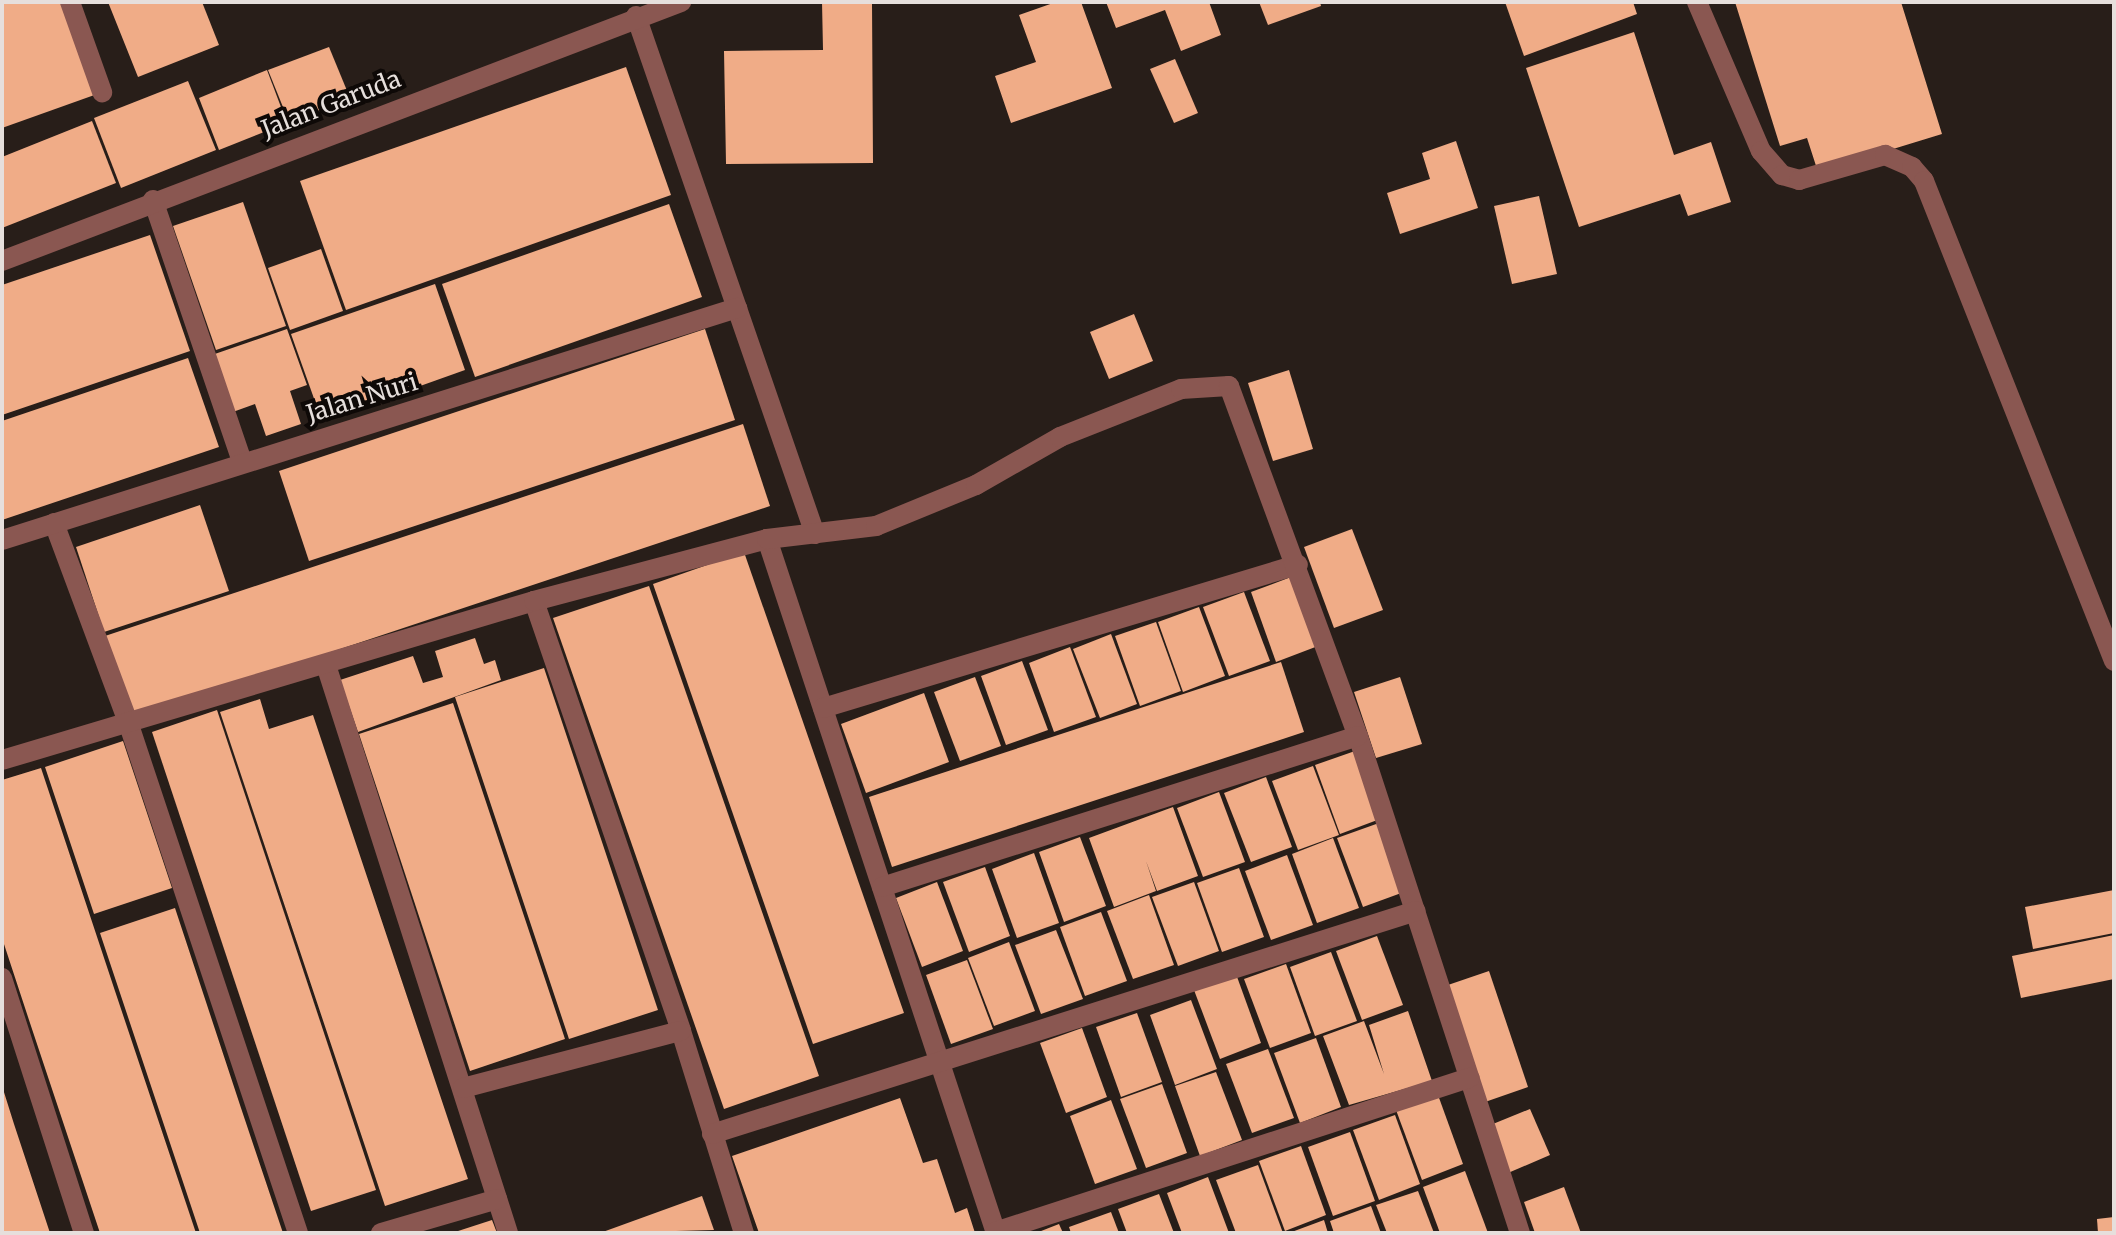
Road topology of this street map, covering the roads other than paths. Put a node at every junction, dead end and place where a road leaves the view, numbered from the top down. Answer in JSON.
{"nodes":[{"id":1,"x":70,"y":2,"type":"edge"},
{"id":2,"x":681,"y":2,"type":"edge"},
{"id":3,"x":1697,"y":2,"type":"edge"},
{"id":4,"x":636,"y":16,"type":"junction"},
{"id":5,"x":102,"y":92,"type":"dead end"},
{"id":6,"x":153,"y":200,"type":"junction"},
{"id":7,"x":2,"y":261,"type":"edge"},
{"id":8,"x":737,"y":308,"type":"junction"},
{"id":9,"x":242,"y":462,"type":"junction"},
{"id":10,"x":54,"y":523,"type":"junction"},
{"id":11,"x":815,"y":534,"type":"junction"},
{"id":12,"x":767,"y":539,"type":"junction"},
{"id":13,"x":2,"y":540,"type":"edge"},
{"id":14,"x":1298,"y":565,"type":"junction"},
{"id":15,"x":534,"y":601,"type":"junction"},
{"id":16,"x":2114,"y":661,"type":"edge"},
{"id":17,"x":326,"y":665,"type":"junction"},
{"id":18,"x":823,"y":708,"type":"junction"},
{"id":19,"x":129,"y":725,"type":"junction"},
{"id":20,"x":1358,"y":736,"type":"junction"},
{"id":21,"x":2,"y":760,"type":"edge"},
{"id":22,"x":882,"y":887,"type":"junction"},
{"id":23,"x":1416,"y":911,"type":"junction"},
{"id":24,"x":2,"y":978,"type":"edge"},
{"id":25,"x":681,"y":1031,"type":"junction"},
{"id":26,"x":938,"y":1059,"type":"junction"},
{"id":27,"x":1470,"y":1078,"type":"junction"},
{"id":28,"x":463,"y":1088,"type":"junction"},
{"id":29,"x":712,"y":1134,"type":"junction"},
{"id":30,"x":497,"y":1199,"type":"junction"},
{"id":31,"x":84,"y":1233,"type":"edge"},
{"id":32,"x":298,"y":1233,"type":"edge"},
{"id":33,"x":381,"y":1233,"type":"edge"},
{"id":34,"x":508,"y":1233,"type":"edge"},
{"id":35,"x":744,"y":1233,"type":"edge"},
{"id":36,"x":996,"y":1233,"type":"edge"},
{"id":37,"x":1520,"y":1233,"type":"edge"}],
"edges":[{"from":1,"to":5,"type":"street"},
{"from":2,"to":4,"type":"street","name":"Jalan Garuda"},
{"from":3,"to":16,"type":"street"},
{"from":4,"to":6,"type":"street","name":"Jalan Garuda"},
{"from":4,"to":8,"type":"street"},
{"from":6,"to":7,"type":"street","name":"Jalan Garuda"},
{"from":6,"to":9,"type":"street"},
{"from":8,"to":9,"type":"street","name":"Jalan Nuri"},
{"from":8,"to":11,"type":"street"},
{"from":9,"to":10,"type":"street","name":"Jalan Nuri"},
{"from":10,"to":13,"type":"street","name":"Jalan Nuri"},
{"from":10,"to":19,"type":"street"},
{"from":11,"to":12,"type":"street"},
{"from":11,"to":14,"type":"street"},
{"from":12,"to":15,"type":"street"},
{"from":12,"to":18,"type":"street"},
{"from":14,"to":18,"type":"street"},
{"from":14,"to":20,"type":"street"},
{"from":15,"to":17,"type":"street"},
{"from":15,"to":25,"type":"street"},
{"from":17,"to":19,"type":"street"},
{"from":17,"to":28,"type":"street"},
{"from":18,"to":22,"type":"street"},
{"from":19,"to":21,"type":"street"},
{"from":19,"to":32,"type":"street"},
{"from":20,"to":22,"type":"street"},
{"from":20,"to":23,"type":"street"},
{"from":22,"to":26,"type":"street"},
{"from":23,"to":26,"type":"street"},
{"from":23,"to":27,"type":"street"},
{"from":24,"to":31,"type":"street"},
{"from":25,"to":28,"type":"street"},
{"from":25,"to":29,"type":"street"},
{"from":26,"to":29,"type":"street"},
{"from":26,"to":36,"type":"street"},
{"from":27,"to":36,"type":"street"},
{"from":27,"to":37,"type":"street"},
{"from":28,"to":30,"type":"street"},
{"from":29,"to":35,"type":"street"},
{"from":30,"to":33,"type":"street"},
{"from":30,"to":34,"type":"street"}]}
